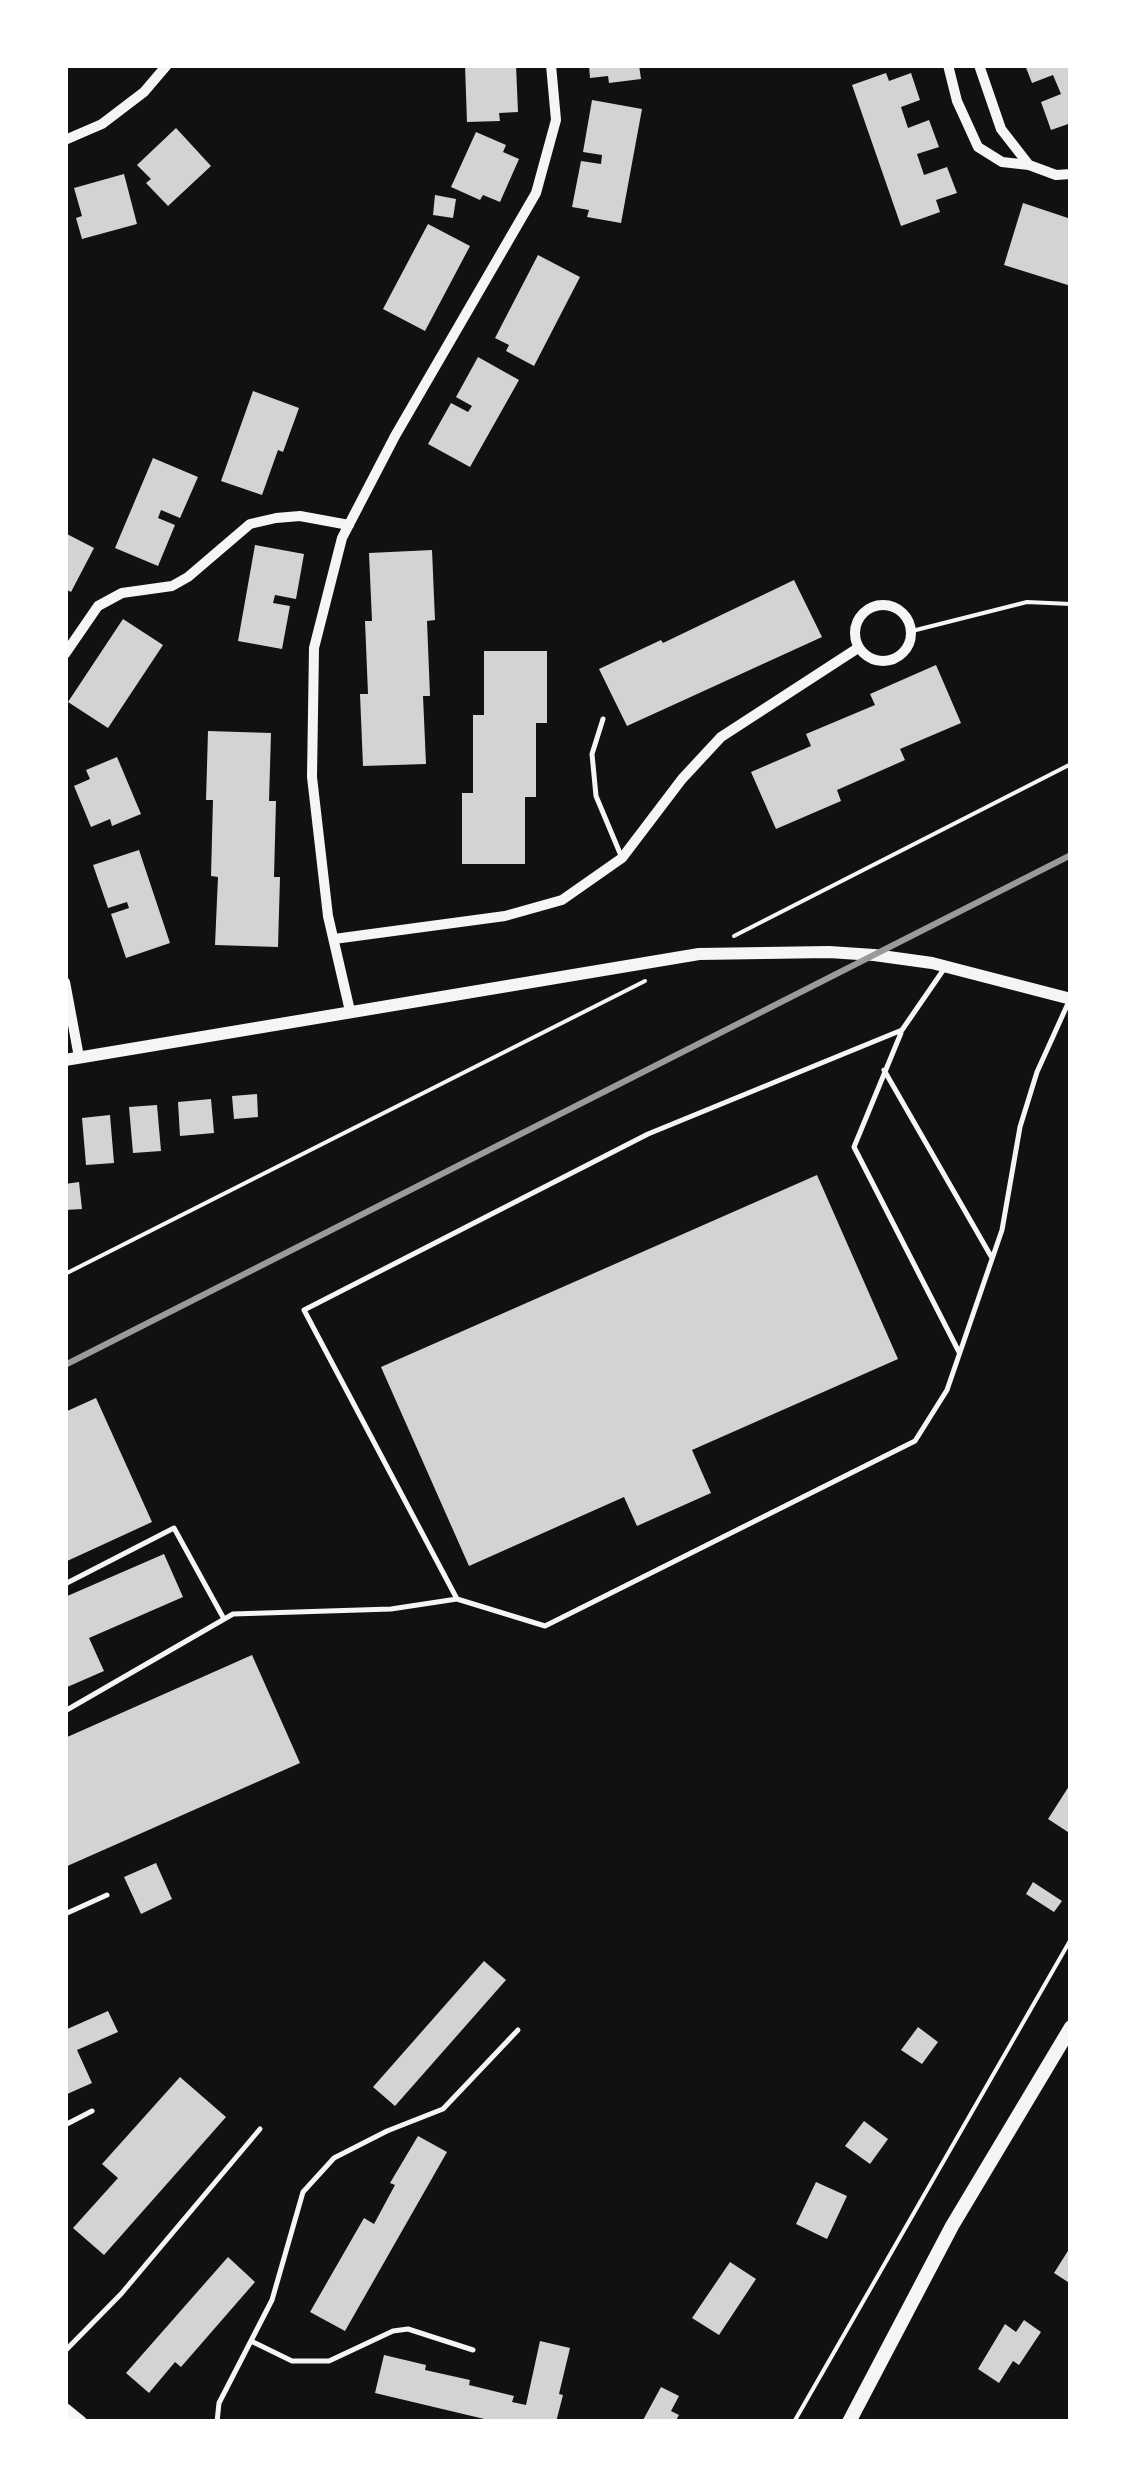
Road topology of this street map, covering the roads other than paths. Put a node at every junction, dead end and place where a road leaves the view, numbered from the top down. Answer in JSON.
{"nodes":[{"id":1,"x":167,"y":65,"type":"edge"},
{"id":2,"x":551,"y":65,"type":"edge"},
{"id":3,"x":948,"y":65,"type":"edge"},
{"id":4,"x":979,"y":65,"type":"edge"},
{"id":5,"x":65,"y":140,"type":"edge"},
{"id":6,"x":1029,"y":165,"type":"junction"},
{"id":7,"x":1071,"y":174,"type":"edge"},
{"id":8,"x":349,"y":525,"type":"junction"},
{"id":9,"x":858,"y":648,"type":"junction"},
{"id":10,"x":65,"y":654,"type":"edge"},
{"id":11,"x":602,"y":719,"type":"dead end"},
{"id":12,"x":622,"y":858,"type":"junction"},
{"id":13,"x":334,"y":938,"type":"junction"},
{"id":14,"x":945,"y":966,"type":"junction"},
{"id":15,"x":65,"y":982,"type":"edge"},
{"id":16,"x":1070,"y":998,"type":"edge"},
{"id":17,"x":350,"y":1011,"type":"junction"},
{"id":18,"x":902,"y":1030,"type":"junction"},
{"id":19,"x":72,"y":1058,"type":"edge"},
{"id":20,"x":884,"y":1070,"type":"junction"},
{"id":21,"x":992,"y":1258,"type":"junction"},
{"id":22,"x":959,"y":1353,"type":"junction"},
{"id":23,"x":65,"y":1584,"type":"edge"},
{"id":24,"x":457,"y":1599,"type":"junction"},
{"id":25,"x":224,"y":1619,"type":"junction"},
{"id":26,"x":65,"y":1711,"type":"edge"},
{"id":27,"x":106,"y":1895,"type":"dead end"},
{"id":28,"x":65,"y":1914,"type":"edge"},
{"id":29,"x":1071,"y":2028,"type":"edge"},
{"id":30,"x":518,"y":2030,"type":"dead end"},
{"id":31,"x":92,"y":2111,"type":"dead end"},
{"id":32,"x":65,"y":2126,"type":"edge"},
{"id":33,"x":260,"y":2129,"type":"dead end"},
{"id":34,"x":251,"y":2342,"type":"junction"},
{"id":35,"x":473,"y":2350,"type":"dead end"},
{"id":36,"x":65,"y":2351,"type":"edge"},
{"id":37,"x":65,"y":2410,"type":"edge"},
{"id":38,"x":81,"y":2422,"type":"edge"},
{"id":39,"x":217,"y":2422,"type":"edge"},
{"id":40,"x":849,"y":2422,"type":"edge"}],
"edges":[{"from":1,"to":5,"type":"street"},
{"from":2,"to":8,"type":"street"},
{"from":3,"to":6,"type":"street"},
{"from":4,"to":6,"type":"street"},
{"from":6,"to":7,"type":"street"},
{"from":8,"to":10,"type":"street"},
{"from":8,"to":13,"type":"street"},
{"from":9,"to":9,"type":"street"},
{"from":9,"to":12,"type":"street"},
{"from":11,"to":12,"type":"lane"},
{"from":12,"to":13,"type":"street"},
{"from":13,"to":17,"type":"street"},
{"from":14,"to":16,"type":"street"},
{"from":14,"to":17,"type":"street"},
{"from":14,"to":18,"type":"lane"},
{"from":15,"to":19,"type":"street"},
{"from":16,"to":21,"type":"lane"},
{"from":17,"to":19,"type":"street"},
{"from":18,"to":20,"type":"lane"},
{"from":18,"to":24,"type":"lane"},
{"from":20,"to":21,"type":"lane"},
{"from":20,"to":22,"type":"lane"},
{"from":21,"to":22,"type":"lane"},
{"from":22,"to":24,"type":"lane"},
{"from":23,"to":25,"type":"lane"},
{"from":24,"to":25,"type":"lane"},
{"from":25,"to":26,"type":"lane"},
{"from":27,"to":28,"type":"lane"},
{"from":29,"to":40,"type":"main road"},
{"from":30,"to":34,"type":"lane"},
{"from":31,"to":32,"type":"lane"},
{"from":33,"to":36,"type":"lane"},
{"from":34,"to":35,"type":"lane"},
{"from":34,"to":39,"type":"lane"},
{"from":37,"to":38,"type":"street"}]}
